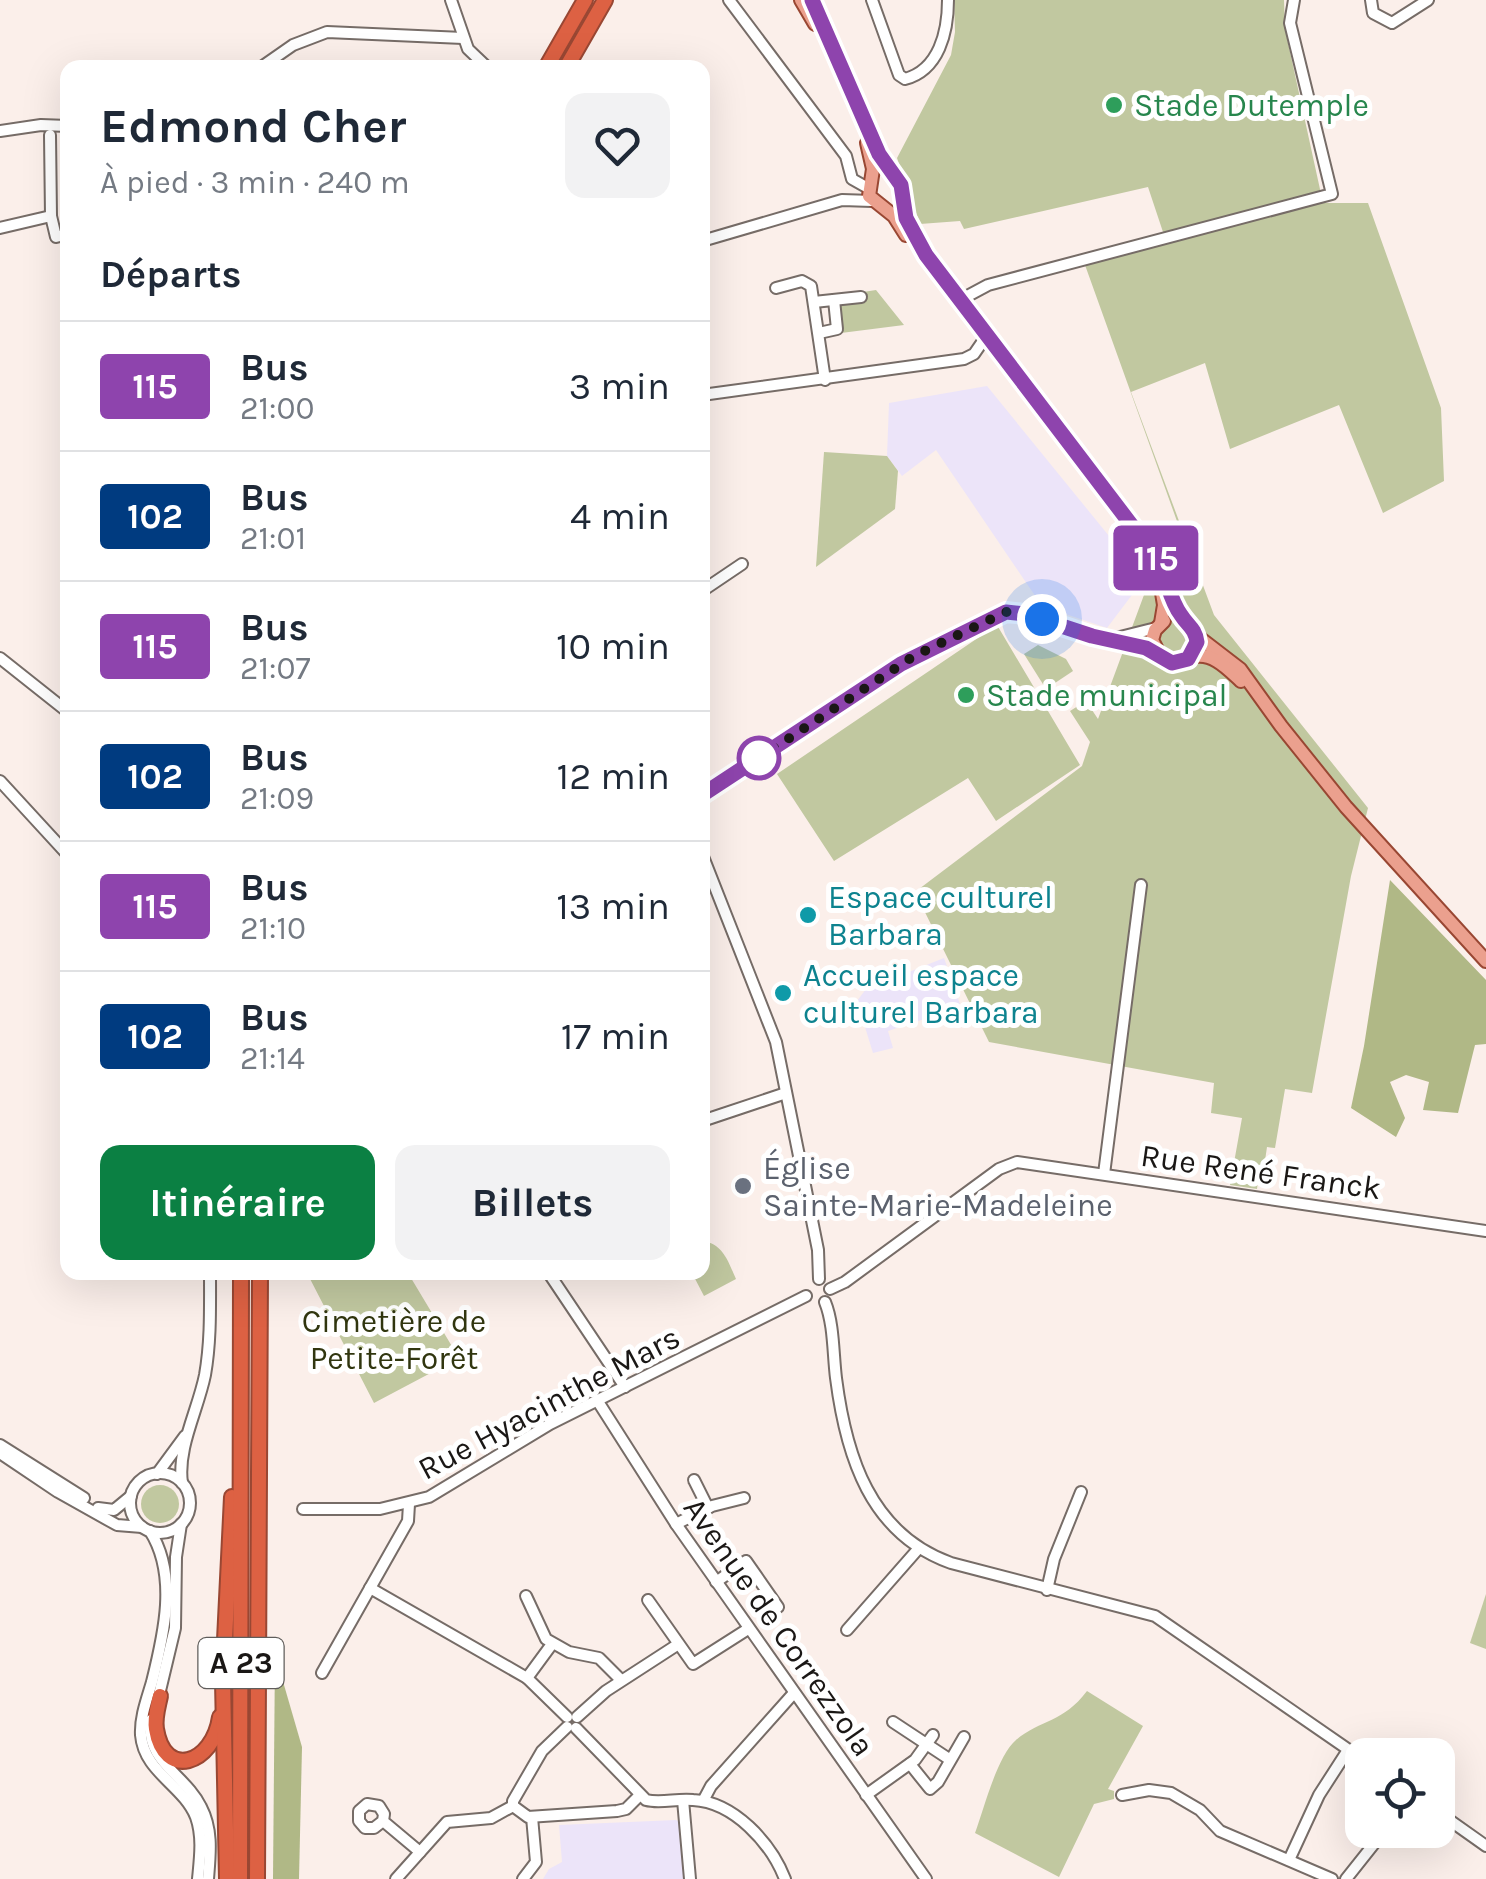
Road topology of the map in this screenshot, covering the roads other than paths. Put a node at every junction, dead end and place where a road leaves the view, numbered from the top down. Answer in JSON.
{"nodes":[{"id":1,"x":451,"y":0,"type":"edge"},
{"id":2,"x":585,"y":0,"type":"edge"},
{"id":3,"x":605,"y":0,"type":"edge"},
{"id":4,"x":728,"y":0,"type":"edge"},
{"id":5,"x":800,"y":0,"type":"edge"},
{"id":6,"x":812,"y":0,"type":"edge"},
{"id":7,"x":872,"y":0,"type":"edge"},
{"id":8,"x":948,"y":0,"type":"edge"},
{"id":9,"x":1294,"y":0,"type":"edge"},
{"id":10,"x":1371,"y":0,"type":"edge"},
{"id":11,"x":1428,"y":0,"type":"edge"},
{"id":12,"x":462,"y":38,"type":"junction"},
{"id":13,"x":271,"y":60,"type":"edge"},
{"id":14,"x":479,"y":60,"type":"edge"},
{"id":15,"x":551,"y":60,"type":"edge"},
{"id":16,"x":571,"y":60,"type":"edge"},
{"id":17,"x":60,"y":126,"type":"edge"},
{"id":18,"x":0,"y":131,"type":"edge"},
{"id":19,"x":50,"y":135,"type":"dead end"},
{"id":20,"x":894,"y":176,"type":"junction"},
{"id":21,"x":873,"y":194,"type":"junction"},
{"id":22,"x":900,"y":196,"type":"junction"},
{"id":23,"x":51,"y":216,"type":"junction"},
{"id":24,"x":0,"y":228,"type":"edge"},
{"id":25,"x":60,"y":235,"type":"edge"},
{"id":26,"x":710,"y":239,"type":"edge"},
{"id":27,"x":776,"y":288,"type":"dead end"},
{"id":28,"x":861,"y":298,"type":"dead end"},
{"id":29,"x":834,"y":300,"type":"junction"},
{"id":30,"x":960,"y":300,"type":"junction"},
{"id":31,"x":814,"y":302,"type":"junction"},
{"id":32,"x":819,"y":334,"type":"junction"},
{"id":33,"x":983,"y":341,"type":"junction"},
{"id":34,"x":826,"y":380,"type":"junction"},
{"id":35,"x":710,"y":395,"type":"edge"},
{"id":36,"x":742,"y":564,"type":"dead end"},
{"id":37,"x":710,"y":586,"type":"edge"},
{"id":38,"x":1185,"y":621,"type":"junction"},
{"id":39,"x":1158,"y":626,"type":"junction"},
{"id":40,"x":1196,"y":634,"type":"junction"},
{"id":41,"x":1105,"y":639,"type":"junction"},
{"id":42,"x":1156,"y":653,"type":"junction"},
{"id":43,"x":1190,"y":657,"type":"junction"},
{"id":44,"x":0,"y":658,"type":"edge"},
{"id":45,"x":1254,"y":692,"type":"junction"},
{"id":46,"x":60,"y":706,"type":"edge"},
{"id":47,"x":0,"y":781,"type":"edge"},
{"id":48,"x":710,"y":790,"type":"edge"},
{"id":49,"x":60,"y":839,"type":"edge"},
{"id":50,"x":710,"y":874,"type":"edge"},
{"id":51,"x":1141,"y":885,"type":"dead end"},
{"id":52,"x":1486,"y":961,"type":"edge"},
{"id":53,"x":786,"y":1093,"type":"junction"},
{"id":54,"x":710,"y":1118,"type":"edge"},
{"id":55,"x":1104,"y":1174,"type":"junction"},
{"id":56,"x":1486,"y":1231,"type":"edge"},
{"id":57,"x":819,"y":1279,"type":"junction"},
{"id":58,"x":210,"y":1280,"type":"edge"},
{"id":59,"x":241,"y":1280,"type":"edge"},
{"id":60,"x":260,"y":1280,"type":"edge"},
{"id":61,"x":553,"y":1280,"type":"edge"},
{"id":62,"x":830,"y":1289,"type":"junction"},
{"id":63,"x":806,"y":1296,"type":"junction"},
{"id":64,"x":824,"y":1302,"type":"junction"},
{"id":65,"x":625,"y":1387,"type":"junction"},
{"id":66,"x":597,"y":1400,"type":"junction"},
{"id":67,"x":190,"y":1427,"type":"junction"},
{"id":68,"x":0,"y":1445,"type":"edge"},
{"id":69,"x":239,"y":1446,"type":"junction"},
{"id":70,"x":0,"y":1454,"type":"edge"},
{"id":71,"x":157,"y":1474,"type":"junction"},
{"id":72,"x":694,"y":1480,"type":"dead end"},
{"id":73,"x":182,"y":1483,"type":"junction"},
{"id":74,"x":1081,"y":1492,"type":"dead end"},
{"id":75,"x":131,"y":1496,"type":"junction"},
{"id":76,"x":744,"y":1498,"type":"dead end"},
{"id":77,"x":409,"y":1504,"type":"junction"},
{"id":78,"x":303,"y":1508,"type":"dead end"},
{"id":79,"x":708,"y":1508,"type":"junction"},
{"id":80,"x":181,"y":1524,"type":"junction"},
{"id":81,"x":676,"y":1524,"type":"junction"},
{"id":82,"x":146,"y":1529,"type":"junction"},
{"id":83,"x":919,"y":1548,"type":"junction"},
{"id":84,"x":716,"y":1582,"type":"junction"},
{"id":85,"x":370,"y":1588,"type":"junction"},
{"id":86,"x":1047,"y":1590,"type":"junction"},
{"id":87,"x":526,"y":1596,"type":"dead end"},
{"id":88,"x":648,"y":1600,"type":"dead end"},
{"id":89,"x":778,"y":1607,"type":"dead end"},
{"id":90,"x":748,"y":1629,"type":"junction"},
{"id":91,"x":847,"y":1630,"type":"dead end"},
{"id":92,"x":552,"y":1644,"type":"junction"},
{"id":93,"x":677,"y":1644,"type":"junction"},
{"id":94,"x":322,"y":1672,"type":"dead end"},
{"id":95,"x":527,"y":1678,"type":"junction"},
{"id":96,"x":622,"y":1680,"type":"junction"},
{"id":97,"x":224,"y":1681,"type":"junction"},
{"id":98,"x":793,"y":1694,"type":"junction"},
{"id":99,"x":160,"y":1696,"type":"junction"},
{"id":100,"x":572,"y":1722,"type":"junction"},
{"id":101,"x":893,"y":1722,"type":"dead end"},
{"id":102,"x":964,"y":1737,"type":"dead end"},
{"id":103,"x":930,"y":1740,"type":"junction"},
{"id":104,"x":1345,"y":1748,"type":"edge"},
{"id":105,"x":1345,"y":1755,"type":"edge"},
{"id":106,"x":949,"y":1759,"type":"junction"},
{"id":107,"x":910,"y":1764,"type":"junction"},
{"id":108,"x":640,"y":1795,"type":"junction"},
{"id":109,"x":866,"y":1795,"type":"junction"},
{"id":110,"x":1122,"y":1795,"type":"dead end"},
{"id":111,"x":683,"y":1800,"type":"junction"},
{"id":112,"x":703,"y":1801,"type":"junction"},
{"id":113,"x":513,"y":1806,"type":"junction"},
{"id":114,"x":532,"y":1816,"type":"junction"},
{"id":115,"x":383,"y":1821,"type":"dead end"},
{"id":116,"x":1455,"y":1824,"type":"edge"},
{"id":117,"x":1486,"y":1846,"type":"edge"},
{"id":118,"x":1371,"y":1848,"type":"edge"},
{"id":119,"x":420,"y":1852,"type":"junction"},
{"id":120,"x":1289,"y":1860,"type":"junction"},
{"id":121,"x":198,"y":1879,"type":"edge"},
{"id":122,"x":208,"y":1879,"type":"edge"},
{"id":123,"x":226,"y":1879,"type":"edge"},
{"id":124,"x":240,"y":1879,"type":"edge"},
{"id":125,"x":257,"y":1879,"type":"edge"},
{"id":126,"x":396,"y":1879,"type":"edge"},
{"id":127,"x":523,"y":1879,"type":"edge"},
{"id":128,"x":690,"y":1879,"type":"edge"},
{"id":129,"x":785,"y":1879,"type":"edge"},
{"id":130,"x":926,"y":1879,"type":"edge"},
{"id":131,"x":1332,"y":1879,"type":"edge"},
{"id":132,"x":1346,"y":1879,"type":"edge"}],
"edges":[{"from":1,"to":12,"type":"street"},
{"from":2,"to":15,"type":"highway"},
{"from":3,"to":16,"type":"highway"},
{"from":4,"to":21,"type":"street"},
{"from":5,"to":21,"type":"main road"},
{"from":6,"to":20,"type":"main road"},
{"from":7,"to":8,"type":"street"},
{"from":9,"to":30,"type":"street"},
{"from":10,"to":11,"type":"street"},
{"from":12,"to":13,"type":"street"},
{"from":12,"to":14,"type":"street"},
{"from":17,"to":18,"type":"street"},
{"from":19,"to":23,"type":"street"},
{"from":20,"to":21,"type":"main road"},
{"from":20,"to":22,"type":"main road"},
{"from":21,"to":22,"type":"main road"},
{"from":21,"to":26,"type":"street"},
{"from":21,"to":33,"type":"main road"},
{"from":22,"to":30,"type":"main road"},
{"from":23,"to":24,"type":"street"},
{"from":23,"to":25,"type":"street"},
{"from":27,"to":31,"type":"street"},
{"from":28,"to":29,"type":"street"},
{"from":29,"to":31,"type":"street"},
{"from":29,"to":32,"type":"street"},
{"from":30,"to":38,"type":"main road"},
{"from":31,"to":32,"type":"street"},
{"from":32,"to":34,"type":"street"},
{"from":33,"to":34,"type":"street"},
{"from":33,"to":39,"type":"main road"},
{"from":34,"to":35,"type":"street"},
{"from":36,"to":37,"type":"street"},
{"from":38,"to":39,"type":"main road"},
{"from":38,"to":40,"type":"main road"},
{"from":39,"to":41,"type":"street"},
{"from":39,"to":42,"type":"main road"},
{"from":40,"to":43,"type":"main road"},
{"from":40,"to":45,"type":"main road"},
{"from":41,"to":42,"type":"street"},
{"from":41,"to":48,"type":"street"},
{"from":42,"to":43,"type":"main road"},
{"from":43,"to":45,"type":"main road"},
{"from":44,"to":46,"type":"street"},
{"from":45,"to":52,"type":"main road"},
{"from":47,"to":49,"type":"street"},
{"from":50,"to":53,"type":"street"},
{"from":51,"to":55,"type":"street"},
{"from":53,"to":54,"type":"street"},
{"from":53,"to":57,"type":"street"},
{"from":55,"to":56,"type":"street","name":"Rue René Franck"},
{"from":55,"to":62,"type":"street","name":"Rue René Franck"},
{"from":57,"to":62,"type":"street"},
{"from":57,"to":63,"type":"street"},
{"from":58,"to":67,"type":"street"},
{"from":59,"to":69,"type":"highway","number":"A 23"},
{"from":60,"to":125,"type":"highway","number":"A 23"},
{"from":61,"to":65,"type":"street"},
{"from":62,"to":64,"type":"street"},
{"from":63,"to":64,"type":"street"},
{"from":63,"to":65,"type":"street","name":"Rue Hyacinthe Mars"},
{"from":64,"to":83,"type":"street"},
{"from":65,"to":66,"type":"street","name":"Rue Hyacinthe Mars"},
{"from":66,"to":77,"type":"street","name":"Rue Hyacinthe Mars"},
{"from":66,"to":81,"type":"street","name":"Avenue de Correzzola"},
{"from":67,"to":71,"type":"street"},
{"from":67,"to":73,"type":"street"},
{"from":68,"to":75,"type":"street"},
{"from":69,"to":97,"type":"highway"},
{"from":69,"to":124,"type":"highway","number":"A 23"},
{"from":70,"to":82,"type":"street"},
{"from":71,"to":73,"type":"street"},
{"from":71,"to":75,"type":"street"},
{"from":72,"to":79,"type":"street"},
{"from":73,"to":80,"type":"street"},
{"from":74,"to":86,"type":"street"},
{"from":75,"to":82,"type":"street"},
{"from":76,"to":79,"type":"street"},
{"from":77,"to":78,"type":"street","name":"Rue Hyacinthe Mars"},
{"from":77,"to":85,"type":"street"},
{"from":79,"to":81,"type":"street"},
{"from":80,"to":82,"type":"street"},
{"from":80,"to":99,"type":"street"},
{"from":81,"to":84,"type":"street","name":"Avenue de Correzzola"},
{"from":82,"to":121,"type":"street"},
{"from":83,"to":86,"type":"street"},
{"from":83,"to":91,"type":"street"},
{"from":84,"to":89,"type":"street"},
{"from":84,"to":90,"type":"street","name":"Avenue de Correzzola"},
{"from":85,"to":94,"type":"street"},
{"from":85,"to":95,"type":"street"},
{"from":86,"to":104,"type":"street"},
{"from":87,"to":92,"type":"street"},
{"from":88,"to":93,"type":"street"},
{"from":90,"to":93,"type":"street"},
{"from":90,"to":98,"type":"street","name":"Avenue de Correzzola"},
{"from":92,"to":95,"type":"street"},
{"from":92,"to":96,"type":"street"},
{"from":93,"to":96,"type":"street"},
{"from":95,"to":100,"type":"street"},
{"from":96,"to":100,"type":"street"},
{"from":97,"to":99,"type":"highway"},
{"from":97,"to":123,"type":"highway"},
{"from":98,"to":109,"type":"street","name":"Avenue de Correzzola"},
{"from":98,"to":112,"type":"street"},
{"from":99,"to":122,"type":"street"},
{"from":100,"to":108,"type":"street"},
{"from":100,"to":113,"type":"street"},
{"from":101,"to":103,"type":"street"},
{"from":102,"to":106,"type":"street"},
{"from":103,"to":106,"type":"street"},
{"from":103,"to":107,"type":"street"},
{"from":105,"to":120,"type":"street"},
{"from":106,"to":107,"type":"street"},
{"from":107,"to":109,"type":"street"},
{"from":108,"to":111,"type":"street"},
{"from":108,"to":114,"type":"street"},
{"from":109,"to":130,"type":"street","name":"Avenue de Correzzola"},
{"from":110,"to":120,"type":"street"},
{"from":111,"to":112,"type":"street"},
{"from":111,"to":128,"type":"street"},
{"from":112,"to":129,"type":"street"},
{"from":113,"to":114,"type":"street"},
{"from":113,"to":119,"type":"street"},
{"from":114,"to":127,"type":"street"},
{"from":115,"to":119,"type":"street"},
{"from":116,"to":117,"type":"street"},
{"from":118,"to":132,"type":"street"},
{"from":119,"to":126,"type":"street"},
{"from":120,"to":131,"type":"street"}]}
